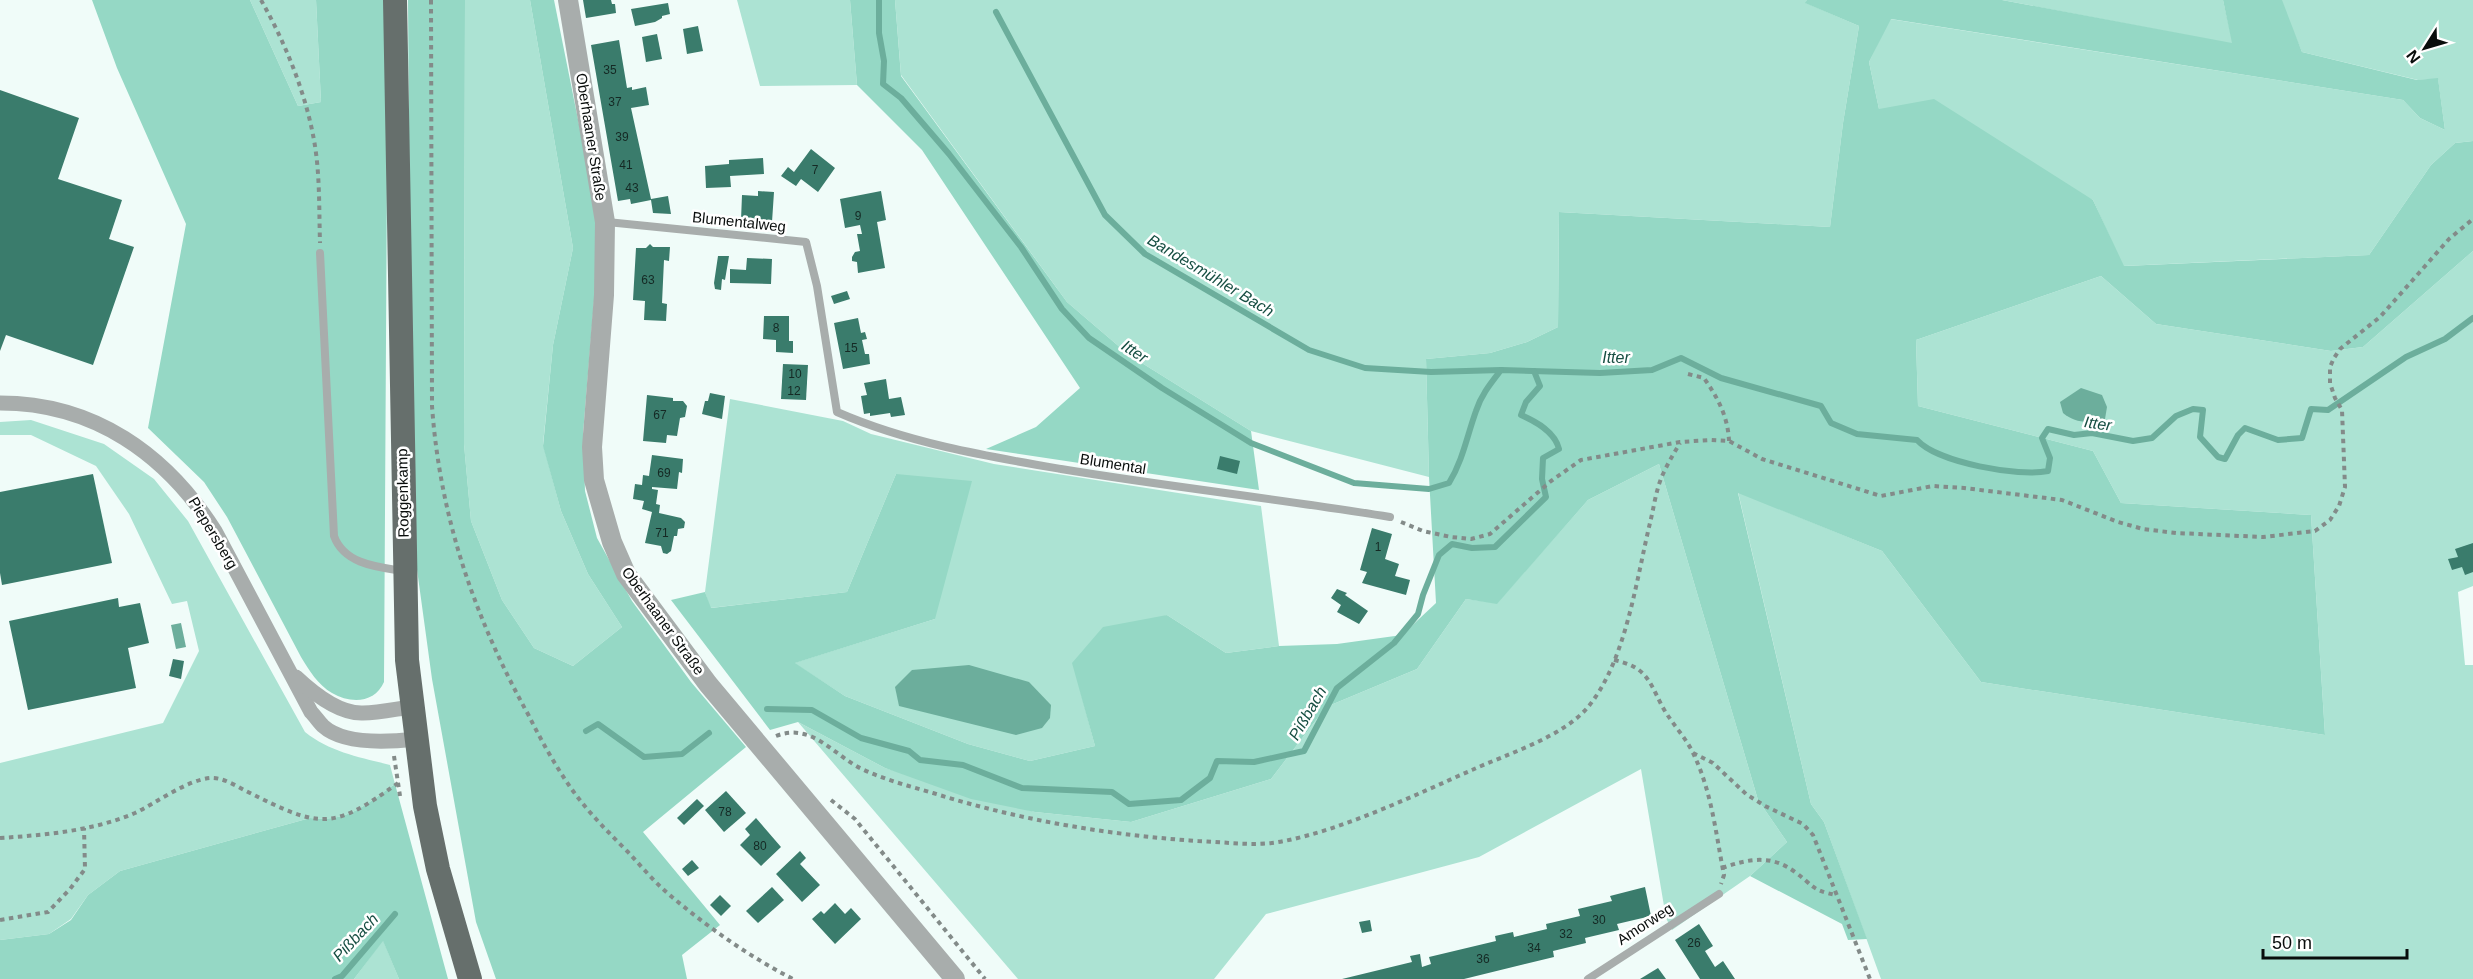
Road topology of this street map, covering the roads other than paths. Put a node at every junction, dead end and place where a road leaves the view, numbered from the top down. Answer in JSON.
{"nodes":[{"id":1,"x":395,"y":0,"type":"edge"},
{"id":2,"x":568,"y":0,"type":"edge"},
{"id":3,"x":605,"y":222,"type":"junction"},
{"id":4,"x":320,"y":253,"type":"road end"},
{"id":5,"x":0,"y":403,"type":"edge"},
{"id":6,"x":837,"y":412,"type":"joint"},
{"id":7,"x":1390,"y":517,"type":"road end"},
{"id":8,"x":404,"y":572,"type":"junction"},
{"id":9,"x":288,"y":669,"type":"junction"},
{"id":10,"x":411,"y":707,"type":"junction"},
{"id":11,"x":415,"y":739,"type":"junction"},
{"id":12,"x":1719,"y":894,"type":"dead end"},
{"id":13,"x":470,"y":979,"type":"edge"},
{"id":14,"x":955,"y":979,"type":"edge"},
{"id":15,"x":1588,"y":979,"type":"edge"}],
"edges":[{"from":1,"to":8,"type":"main road","name":"Roggenkamp"},
{"from":2,"to":3,"type":"street","name":"Oberhaaner Straße"},
{"from":3,"to":6,"type":"lane","name":"Blumentalweg"},
{"from":3,"to":14,"type":"street","name":"Oberhaaner Straße"},
{"from":4,"to":8,"type":"lane"},
{"from":5,"to":9,"type":"street","name":"Piepersberg"},
{"from":6,"to":7,"type":"lane","name":"Blumental"},
{"from":8,"to":10,"type":"main road","name":"Roggenkamp"},
{"from":9,"to":10,"type":"street","name":"Piepersberg"},
{"from":9,"to":11,"type":"street","name":"Piepersberg"},
{"from":10,"to":11,"type":"main road","name":"Roggenkamp"},
{"from":11,"to":13,"type":"main road","name":"Roggenkamp"},
{"from":12,"to":15,"type":"lane","name":"Amorweg"}]}
